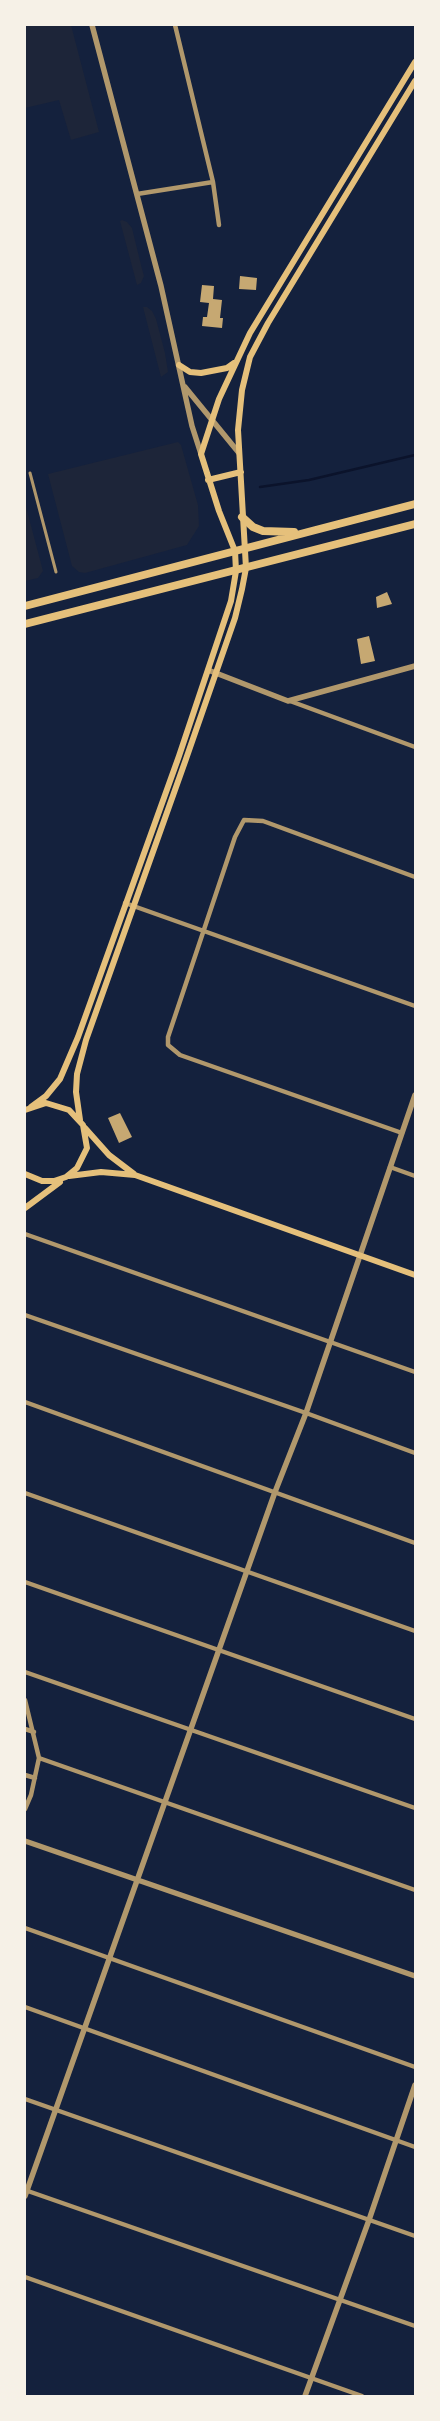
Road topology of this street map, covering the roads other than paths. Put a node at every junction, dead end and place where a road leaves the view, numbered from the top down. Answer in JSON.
{"nodes":[{"id":1,"x":92,"y":25,"type":"edge"},
{"id":2,"x":175,"y":25,"type":"edge"},
{"id":3,"x":415,"y":62,"type":"edge"},
{"id":4,"x":415,"y":81,"type":"edge"},
{"id":5,"x":213,"y":182,"type":"junction"},
{"id":6,"x":137,"y":194,"type":"junction"},
{"id":7,"x":219,"y":225,"type":"dead end"},
{"id":8,"x":260,"y":317,"type":"junction"},
{"id":9,"x":268,"y":323,"type":"junction"},
{"id":10,"x":235,"y":363,"type":"junction"},
{"id":11,"x":179,"y":365,"type":"junction"},
{"id":12,"x":185,"y":387,"type":"junction"},
{"id":13,"x":211,"y":421,"type":"junction"},
{"id":14,"x":239,"y":453,"type":"junction"},
{"id":15,"x":201,"y":454,"type":"junction"},
{"id":16,"x":240,"y":472,"type":"junction"},
{"id":17,"x":30,"y":473,"type":"dead end"},
{"id":18,"x":208,"y":480,"type":"junction"},
{"id":19,"x":415,"y":504,"type":"edge"},
{"id":20,"x":242,"y":517,"type":"junction"},
{"id":21,"x":415,"y":524,"type":"edge"},
{"id":22,"x":309,"y":531,"type":"junction"},
{"id":23,"x":245,"y":548,"type":"junction"},
{"id":24,"x":234,"y":551,"type":"junction"},
{"id":25,"x":246,"y":568,"type":"junction"},
{"id":26,"x":236,"y":571,"type":"junction"},
{"id":27,"x":56,"y":572,"type":"dead end"},
{"id":28,"x":25,"y":606,"type":"edge"},
{"id":29,"x":25,"y":624,"type":"edge"},
{"id":30,"x":415,"y":666,"type":"edge"},
{"id":31,"x":208,"y":670,"type":"junction"},
{"id":32,"x":216,"y":674,"type":"junction"},
{"id":33,"x":288,"y":701,"type":"junction"},
{"id":34,"x":415,"y":747,"type":"edge"},
{"id":35,"x":415,"y":877,"type":"edge"},
{"id":36,"x":124,"y":903,"type":"junction"},
{"id":37,"x":133,"y":906,"type":"junction"},
{"id":38,"x":204,"y":932,"type":"junction"},
{"id":39,"x":415,"y":1006,"type":"edge"},
{"id":40,"x":415,"y":1096,"type":"edge"},
{"id":41,"x":28,"y":1109,"type":"edge"},
{"id":42,"x":81,"y":1123,"type":"junction"},
{"id":43,"x":402,"y":1133,"type":"junction"},
{"id":44,"x":390,"y":1167,"type":"junction"},
{"id":45,"x":25,"y":1174,"type":"edge"},
{"id":46,"x":135,"y":1174,"type":"junction"},
{"id":47,"x":415,"y":1176,"type":"edge"},
{"id":48,"x":67,"y":1177,"type":"junction"},
{"id":49,"x":25,"y":1208,"type":"edge"},
{"id":50,"x":25,"y":1234,"type":"edge"},
{"id":51,"x":360,"y":1256,"type":"junction"},
{"id":52,"x":415,"y":1275,"type":"edge"},
{"id":53,"x":25,"y":1315,"type":"edge"},
{"id":54,"x":330,"y":1341,"type":"junction"},
{"id":55,"x":415,"y":1372,"type":"edge"},
{"id":56,"x":25,"y":1402,"type":"edge"},
{"id":57,"x":306,"y":1413,"type":"junction"},
{"id":58,"x":415,"y":1453,"type":"edge"},
{"id":59,"x":275,"y":1492,"type":"junction"},
{"id":60,"x":25,"y":1493,"type":"edge"},
{"id":61,"x":415,"y":1543,"type":"edge"},
{"id":62,"x":248,"y":1570,"type":"junction"},
{"id":63,"x":25,"y":1582,"type":"edge"},
{"id":64,"x":415,"y":1631,"type":"edge"},
{"id":65,"x":220,"y":1650,"type":"junction"},
{"id":66,"x":25,"y":1672,"type":"edge"},
{"id":67,"x":25,"y":1700,"type":"edge"},
{"id":68,"x":415,"y":1719,"type":"edge"},
{"id":69,"x":25,"y":1729,"type":"edge"},
{"id":70,"x":192,"y":1729,"type":"junction"},
{"id":71,"x":34,"y":1732,"type":"junction"},
{"id":72,"x":39,"y":1758,"type":"junction"},
{"id":73,"x":25,"y":1775,"type":"edge"},
{"id":74,"x":35,"y":1778,"type":"junction"},
{"id":75,"x":166,"y":1801,"type":"junction"},
{"id":76,"x":415,"y":1808,"type":"edge"},
{"id":77,"x":25,"y":1809,"type":"edge"},
{"id":78,"x":25,"y":1841,"type":"edge"},
{"id":79,"x":138,"y":1879,"type":"junction"},
{"id":80,"x":415,"y":1890,"type":"edge"},
{"id":81,"x":25,"y":1928,"type":"edge"},
{"id":82,"x":109,"y":1959,"type":"junction"},
{"id":83,"x":415,"y":1976,"type":"edge"},
{"id":84,"x":25,"y":2007,"type":"edge"},
{"id":85,"x":86,"y":2028,"type":"junction"},
{"id":86,"x":415,"y":2067,"type":"edge"},
{"id":87,"x":415,"y":2085,"type":"edge"},
{"id":88,"x":25,"y":2098,"type":"edge"},
{"id":89,"x":56,"y":2110,"type":"junction"},
{"id":90,"x":396,"y":2140,"type":"junction"},
{"id":91,"x":415,"y":2147,"type":"edge"},
{"id":92,"x":26,"y":2192,"type":"edge"},
{"id":93,"x":369,"y":2220,"type":"junction"},
{"id":94,"x":415,"y":2236,"type":"edge"},
{"id":95,"x":25,"y":2277,"type":"edge"},
{"id":96,"x":340,"y":2300,"type":"junction"},
{"id":97,"x":415,"y":2326,"type":"edge"},
{"id":98,"x":311,"y":2378,"type":"junction"},
{"id":99,"x":305,"y":2396,"type":"edge"},
{"id":100,"x":362,"y":2396,"type":"edge"}],
"edges":[{"from":1,"to":6,"type":"street"},
{"from":2,"to":5,"type":"street"},
{"from":3,"to":8,"type":"main road"},
{"from":4,"to":9,"type":"main road"},
{"from":5,"to":6,"type":"street"},
{"from":5,"to":7,"type":"street"},
{"from":6,"to":11,"type":"street"},
{"from":8,"to":9,"type":"main road"},
{"from":8,"to":10,"type":"main road"},
{"from":9,"to":14,"type":"main road"},
{"from":10,"to":11,"type":"main road"},
{"from":10,"to":13,"type":"main road"},
{"from":11,"to":12,"type":"street"},
{"from":12,"to":13,"type":"street"},
{"from":12,"to":15,"type":"street"},
{"from":13,"to":14,"type":"street"},
{"from":13,"to":15,"type":"main road"},
{"from":14,"to":16,"type":"main road"},
{"from":15,"to":18,"type":"main road"},
{"from":16,"to":18,"type":"main road"},
{"from":16,"to":20,"type":"main road"},
{"from":17,"to":27,"type":"street"},
{"from":18,"to":24,"type":"main road"},
{"from":19,"to":22,"type":"highway"},
{"from":20,"to":22,"type":"highway"},
{"from":20,"to":23,"type":"main road"},
{"from":21,"to":25,"type":"highway"},
{"from":22,"to":23,"type":"highway"},
{"from":23,"to":24,"type":"highway"},
{"from":23,"to":25,"type":"main road"},
{"from":24,"to":26,"type":"main road"},
{"from":24,"to":28,"type":"highway"},
{"from":25,"to":26,"type":"highway"},
{"from":25,"to":32,"type":"main road"},
{"from":26,"to":29,"type":"highway"},
{"from":26,"to":31,"type":"main road"},
{"from":30,"to":33,"type":"street"},
{"from":31,"to":32,"type":"street"},
{"from":31,"to":36,"type":"main road"},
{"from":32,"to":33,"type":"street"},
{"from":32,"to":37,"type":"main road"},
{"from":33,"to":34,"type":"street"},
{"from":35,"to":38,"type":"street"},
{"from":36,"to":37,"type":"street"},
{"from":36,"to":41,"type":"main road"},
{"from":37,"to":38,"type":"street"},
{"from":37,"to":42,"type":"main road"},
{"from":38,"to":39,"type":"street"},
{"from":38,"to":43,"type":"street"},
{"from":40,"to":43,"type":"street"},
{"from":41,"to":42,"type":"main road"},
{"from":42,"to":46,"type":"main road"},
{"from":42,"to":48,"type":"main road"},
{"from":43,"to":44,"type":"street"},
{"from":44,"to":47,"type":"street"},
{"from":44,"to":51,"type":"street"},
{"from":45,"to":48,"type":"main road"},
{"from":46,"to":48,"type":"main road"},
{"from":46,"to":51,"type":"main road"},
{"from":48,"to":49,"type":"main road"},
{"from":50,"to":54,"type":"street"},
{"from":51,"to":52,"type":"main road"},
{"from":51,"to":54,"type":"street"},
{"from":53,"to":57,"type":"street"},
{"from":54,"to":55,"type":"street"},
{"from":54,"to":57,"type":"street"},
{"from":56,"to":59,"type":"street"},
{"from":57,"to":58,"type":"street"},
{"from":57,"to":59,"type":"street"},
{"from":59,"to":61,"type":"street"},
{"from":59,"to":62,"type":"street"},
{"from":60,"to":62,"type":"street"},
{"from":62,"to":64,"type":"street"},
{"from":62,"to":65,"type":"street"},
{"from":63,"to":65,"type":"street"},
{"from":65,"to":68,"type":"street"},
{"from":65,"to":70,"type":"street"},
{"from":66,"to":70,"type":"street"},
{"from":67,"to":71,"type":"street"},
{"from":69,"to":71,"type":"street"},
{"from":70,"to":75,"type":"street"},
{"from":70,"to":76,"type":"street"},
{"from":71,"to":72,"type":"street"},
{"from":72,"to":74,"type":"street"},
{"from":72,"to":75,"type":"street"},
{"from":73,"to":74,"type":"street"},
{"from":74,"to":77,"type":"street"},
{"from":75,"to":79,"type":"street"},
{"from":75,"to":80,"type":"street"},
{"from":78,"to":79,"type":"street"},
{"from":79,"to":82,"type":"street"},
{"from":79,"to":83,"type":"street"},
{"from":81,"to":82,"type":"street"},
{"from":82,"to":85,"type":"street"},
{"from":82,"to":86,"type":"street"},
{"from":84,"to":85,"type":"street"},
{"from":85,"to":89,"type":"street"},
{"from":85,"to":90,"type":"street"},
{"from":87,"to":90,"type":"street"},
{"from":88,"to":89,"type":"street"},
{"from":89,"to":92,"type":"street"},
{"from":89,"to":93,"type":"street"},
{"from":90,"to":91,"type":"street"},
{"from":90,"to":93,"type":"street"},
{"from":92,"to":96,"type":"street"},
{"from":93,"to":94,"type":"street"},
{"from":93,"to":96,"type":"street"},
{"from":95,"to":98,"type":"street"},
{"from":96,"to":97,"type":"street"},
{"from":96,"to":98,"type":"street"},
{"from":98,"to":99,"type":"street"},
{"from":98,"to":100,"type":"street"}]}
